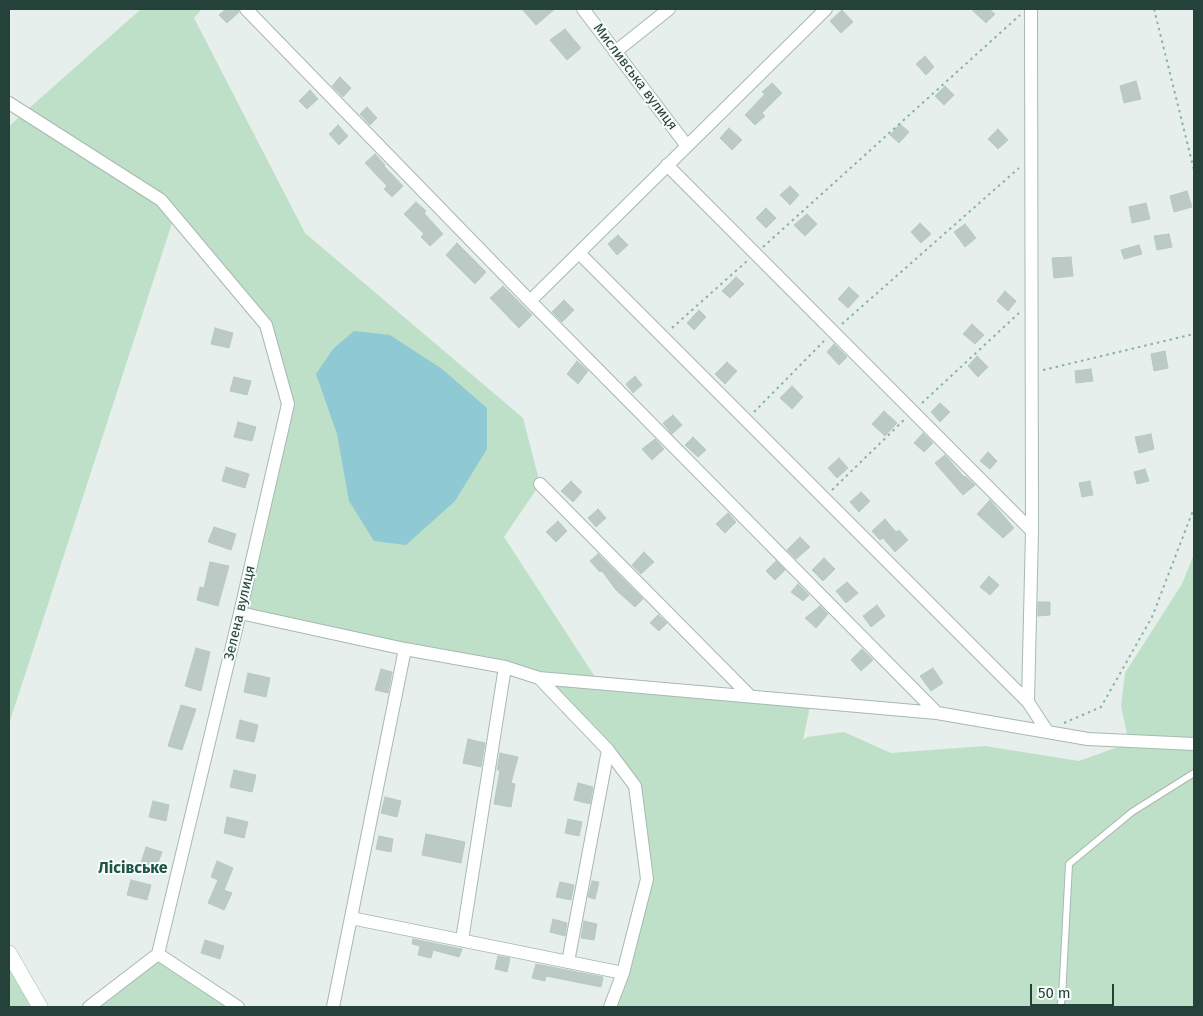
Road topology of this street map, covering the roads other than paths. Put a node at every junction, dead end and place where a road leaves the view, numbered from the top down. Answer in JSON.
{"nodes":[{"id":1,"x":246,"y":9,"type":"edge"},
{"id":2,"x":583,"y":9,"type":"edge"},
{"id":3,"x":669,"y":9,"type":"edge"},
{"id":4,"x":826,"y":9,"type":"edge"},
{"id":5,"x":1031,"y":9,"type":"edge"},
{"id":6,"x":615,"y":52,"type":"junction"},
{"id":7,"x":9,"y":103,"type":"edge"},
{"id":8,"x":687,"y":146,"type":"junction"},
{"id":9,"x":667,"y":166,"type":"junction"},
{"id":10,"x":578,"y":253,"type":"junction"},
{"id":11,"x":530,"y":301,"type":"junction"},
{"id":12,"x":540,"y":484,"type":"dead end"},
{"id":13,"x":1032,"y":531,"type":"junction"},
{"id":14,"x":240,"y":613,"type":"junction"},
{"id":15,"x":405,"y":649,"type":"junction"},
{"id":16,"x":505,"y":667,"type":"junction"},
{"id":17,"x":539,"y":678,"type":"junction"},
{"id":18,"x":750,"y":696,"type":"junction"},
{"id":19,"x":1028,"y":702,"type":"junction"},
{"id":20,"x":936,"y":713,"type":"junction"},
{"id":21,"x":1047,"y":731,"type":"junction"},
{"id":22,"x":1194,"y":744,"type":"edge"},
{"id":23,"x":608,"y":750,"type":"junction"},
{"id":24,"x":1194,"y":773,"type":"edge"},
{"id":25,"x":351,"y":918,"type":"junction"},
{"id":26,"x":462,"y":940,"type":"junction"},
{"id":27,"x":9,"y":953,"type":"edge"},
{"id":28,"x":158,"y":954,"type":"junction"},
{"id":29,"x":568,"y":962,"type":"junction"},
{"id":30,"x":623,"y":973,"type":"junction"},
{"id":31,"x":40,"y":1007,"type":"edge"},
{"id":32,"x":89,"y":1007,"type":"edge"},
{"id":33,"x":238,"y":1007,"type":"edge"},
{"id":34,"x":333,"y":1007,"type":"edge"},
{"id":35,"x":610,"y":1007,"type":"edge"},
{"id":36,"x":1060,"y":1007,"type":"edge"}],
"edges":[{"from":1,"to":11,"type":"street"},
{"from":2,"to":6,"type":"street","name":"Мисливська вулиця"},
{"from":3,"to":6,"type":"street"},
{"from":4,"to":8,"type":"street"},
{"from":5,"to":13,"type":"street"},
{"from":6,"to":8,"type":"street","name":"Мисливська вулиця"},
{"from":7,"to":14,"type":"street","name":"Зелена вулиця"},
{"from":8,"to":9,"type":"street"},
{"from":9,"to":10,"type":"street"},
{"from":9,"to":13,"type":"street"},
{"from":10,"to":11,"type":"street"},
{"from":10,"to":19,"type":"street"},
{"from":11,"to":20,"type":"street"},
{"from":12,"to":18,"type":"street"},
{"from":13,"to":19,"type":"street"},
{"from":14,"to":15,"type":"street"},
{"from":14,"to":28,"type":"street","name":"Зелена вулиця"},
{"from":15,"to":16,"type":"street"},
{"from":15,"to":25,"type":"street"},
{"from":16,"to":17,"type":"street"},
{"from":16,"to":26,"type":"street"},
{"from":17,"to":18,"type":"street"},
{"from":17,"to":23,"type":"street"},
{"from":18,"to":20,"type":"street"},
{"from":19,"to":21,"type":"street"},
{"from":20,"to":21,"type":"street"},
{"from":21,"to":22,"type":"street"},
{"from":23,"to":29,"type":"street"},
{"from":23,"to":30,"type":"street"},
{"from":24,"to":36,"type":"lane"},
{"from":25,"to":26,"type":"street"},
{"from":25,"to":34,"type":"street"},
{"from":26,"to":29,"type":"street"},
{"from":27,"to":31,"type":"street"},
{"from":28,"to":32,"type":"street"},
{"from":28,"to":33,"type":"street"},
{"from":29,"to":30,"type":"street"},
{"from":30,"to":35,"type":"street"}]}
